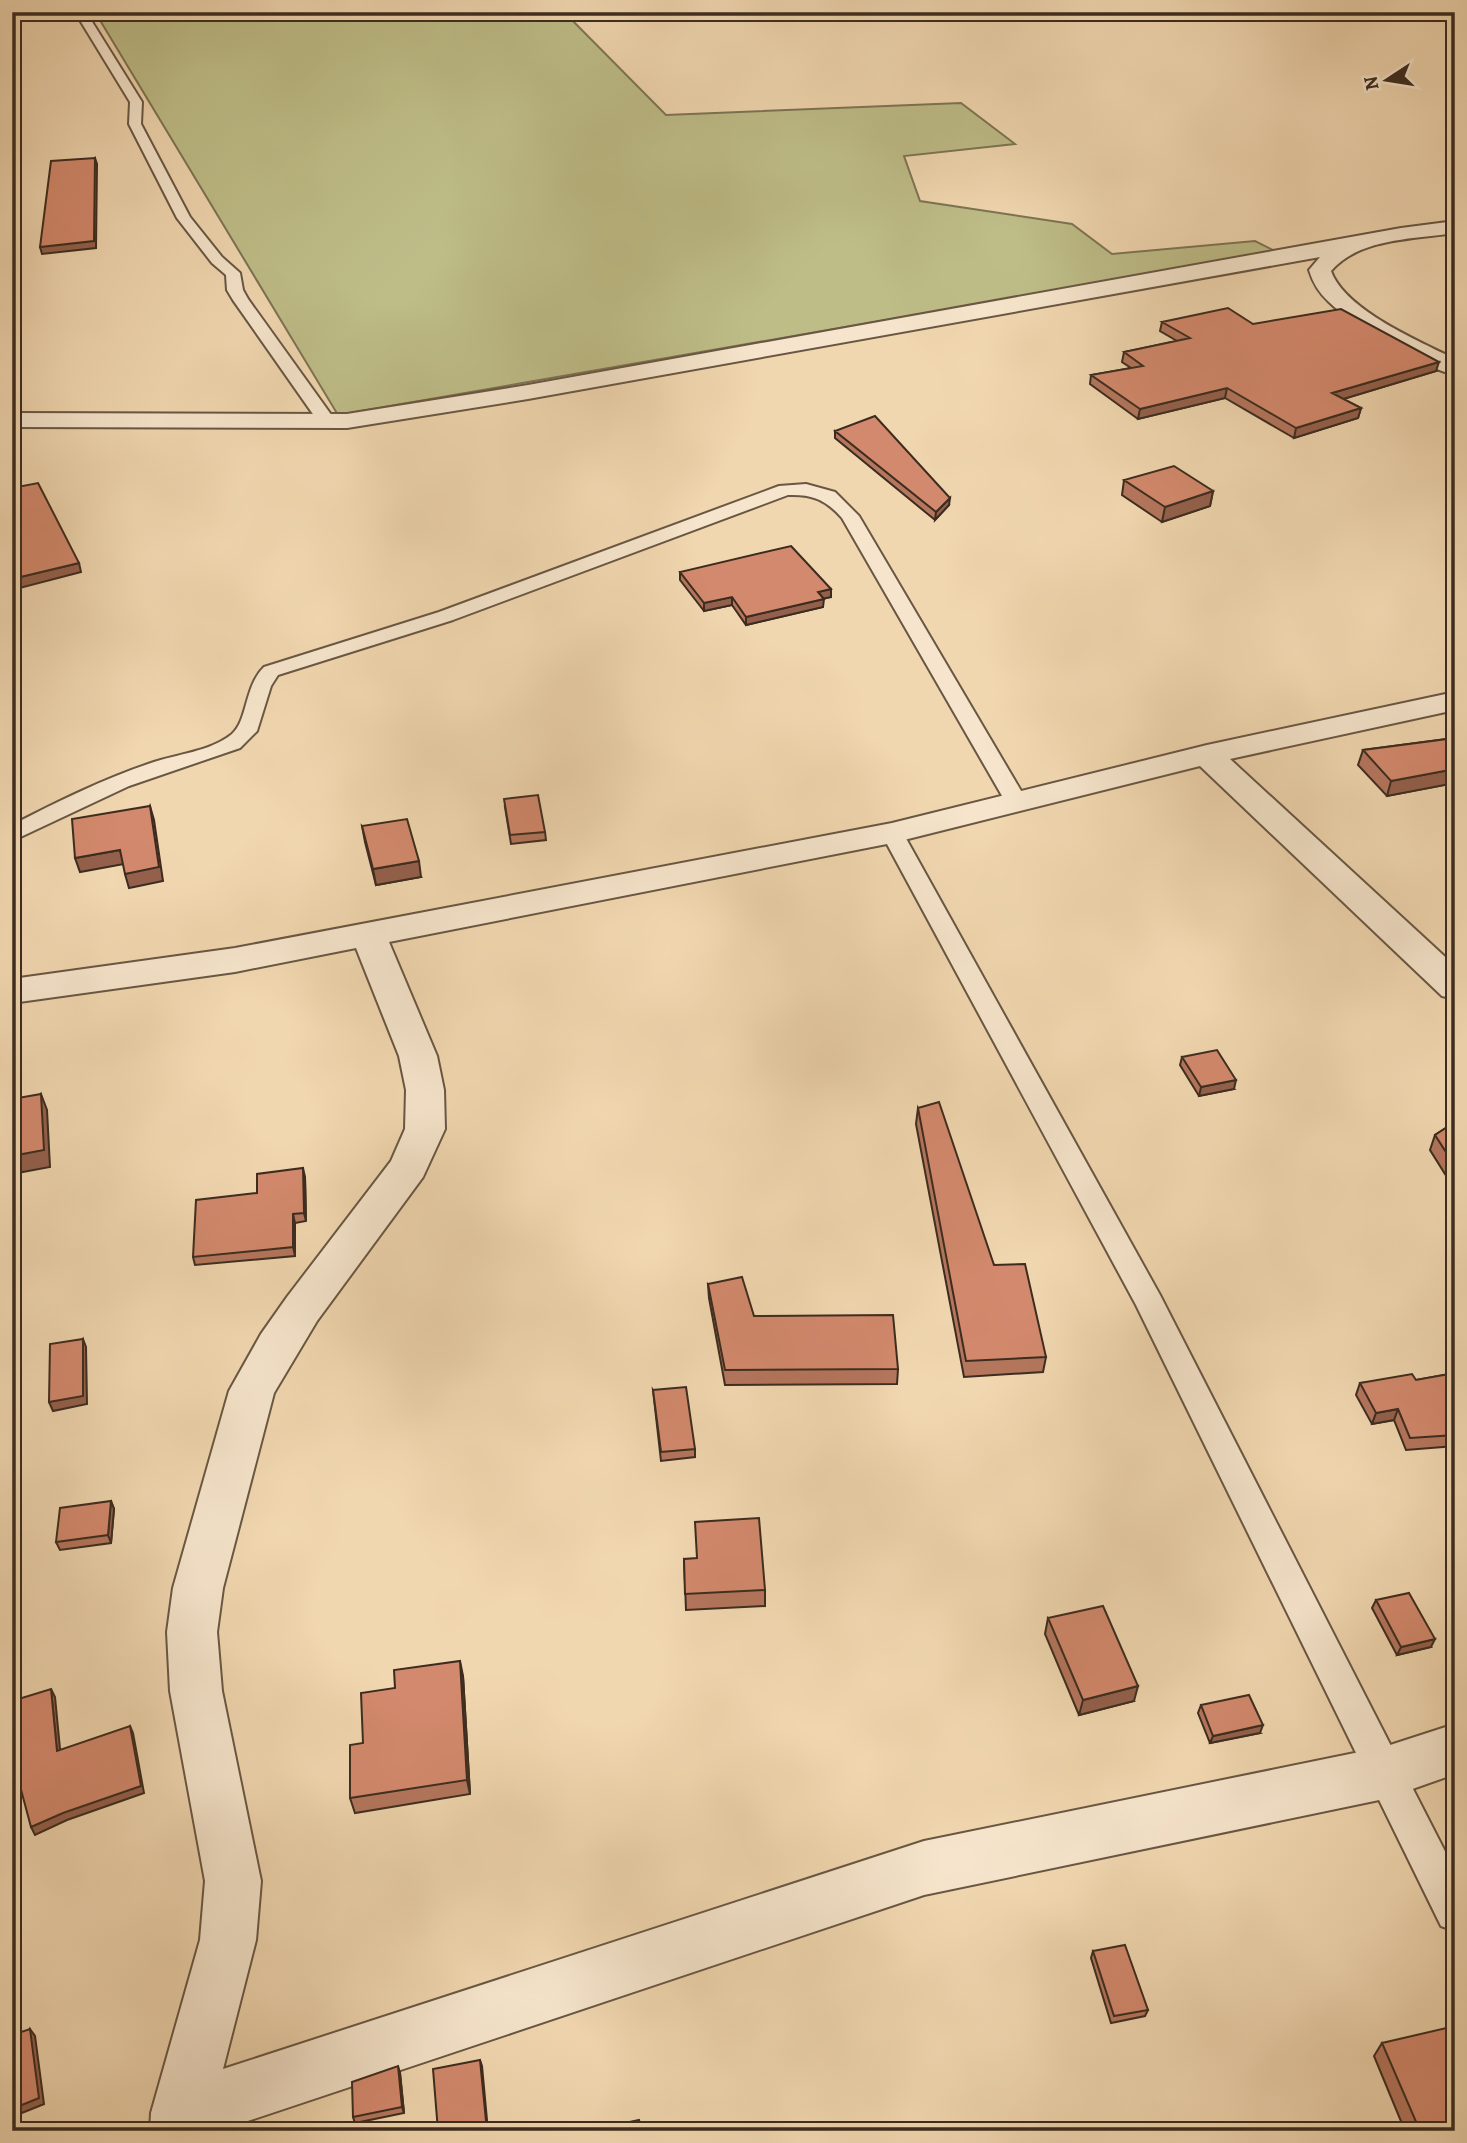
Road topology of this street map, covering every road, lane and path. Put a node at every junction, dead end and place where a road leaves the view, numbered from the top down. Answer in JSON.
{"nodes":[{"id":1,"x":80,"y":12,"type":"edge"},
{"id":2,"x":1455,"y":227,"type":"edge"},
{"id":3,"x":1360,"y":243,"type":"junction"},
{"id":4,"x":1455,"y":368,"type":"edge"},
{"id":5,"x":12,"y":420,"type":"edge"},
{"id":6,"x":328,"y":423,"type":"junction"},
{"id":7,"x":1455,"y":702,"type":"edge"},
{"id":8,"x":1207,"y":755,"type":"junction"},
{"id":9,"x":1016,"y":801,"type":"junction"},
{"id":10,"x":892,"y":833,"type":"junction"},
{"id":11,"x":12,"y":834,"type":"edge"},
{"id":12,"x":369,"y":936,"type":"junction"},
{"id":13,"x":1455,"y":987,"type":"edge"},
{"id":14,"x":12,"y":991,"type":"edge"},
{"id":15,"x":1455,"y":1749,"type":"edge"},
{"id":16,"x":1384,"y":1773,"type":"junction"},
{"id":17,"x":1455,"y":1912,"type":"edge"},
{"id":18,"x":181,"y":2122,"type":"edge"}],
"edges":[{"from":1,"to":6,"type":"lane"},
{"from":2,"to":3,"type":"street"},
{"from":3,"to":4,"type":"street"},
{"from":3,"to":6,"type":"street"},
{"from":5,"to":6,"type":"street"},
{"from":7,"to":8,"type":"street"},
{"from":8,"to":9,"type":"street"},
{"from":8,"to":13,"type":"street"},
{"from":9,"to":10,"type":"street"},
{"from":9,"to":11,"type":"lane"},
{"from":10,"to":12,"type":"street"},
{"from":10,"to":16,"type":"lane"},
{"from":12,"to":14,"type":"street"},
{"from":12,"to":18,"type":"street"},
{"from":15,"to":16,"type":"street"},
{"from":16,"to":17,"type":"lane"},
{"from":16,"to":18,"type":"street"}]}
